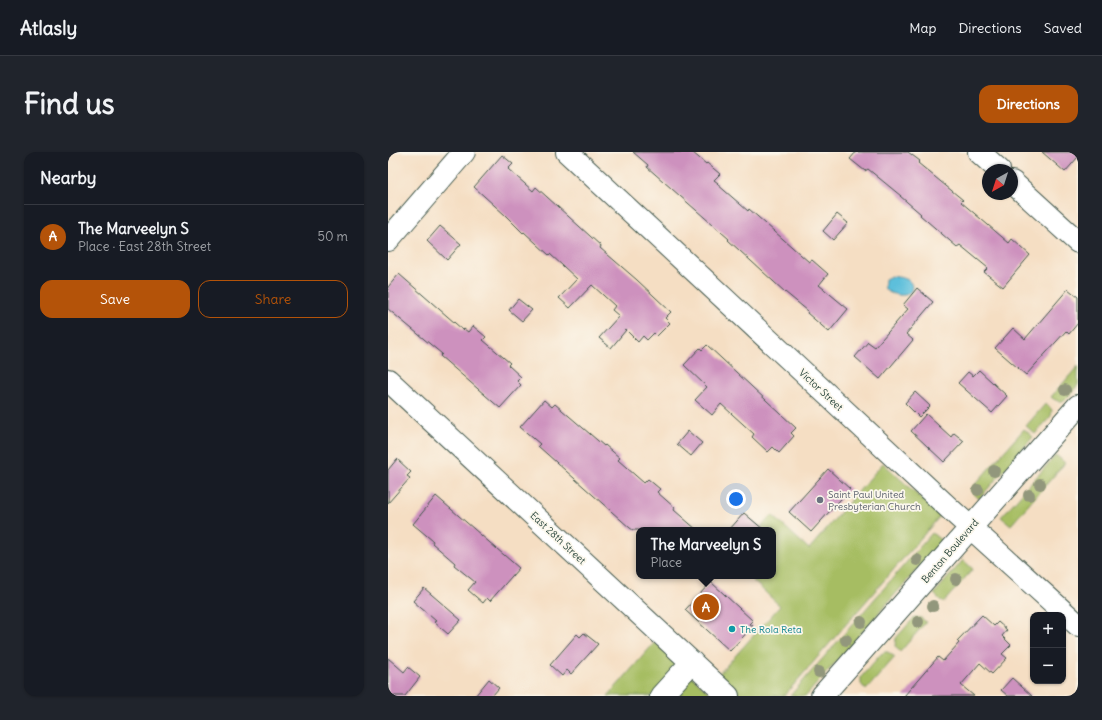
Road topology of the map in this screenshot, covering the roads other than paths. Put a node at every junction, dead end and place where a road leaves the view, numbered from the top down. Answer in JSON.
{"nodes":[{"id":1,"x":464,"y":152,"type":"edge"},
{"id":2,"x":567,"y":152,"type":"edge"},
{"id":3,"x":979,"y":152,"type":"edge"},
{"id":4,"x":992,"y":164,"type":"edge"},
{"id":5,"x":1018,"y":187,"type":"edge"},
{"id":6,"x":388,"y":240,"type":"edge"},
{"id":7,"x":1078,"y":242,"type":"edge"},
{"id":8,"x":388,"y":380,"type":"edge"},
{"id":9,"x":1078,"y":406,"type":"edge"},
{"id":10,"x":970,"y":529,"type":"junction"},
{"id":11,"x":1078,"y":625,"type":"edge"},
{"id":12,"x":692,"y":662,"type":"junction"},
{"id":13,"x":661,"y":696,"type":"edge"},
{"id":14,"x":728,"y":696,"type":"edge"},
{"id":15,"x":822,"y":696,"type":"edge"}],
"edges":[{"from":1,"to":6,"type":"street"},
{"from":2,"to":10,"type":"street","name":"Victor Street"},
{"from":3,"to":4,"type":"street"},
{"from":5,"to":7,"type":"street"},
{"from":8,"to":12,"type":"street","name":"East 28th Street"},
{"from":9,"to":10,"type":"street","name":"Benton Boulevard"},
{"from":10,"to":11,"type":"street","name":"Victor Street"},
{"from":10,"to":15,"type":"street","name":"Benton Boulevard"},
{"from":12,"to":13,"type":"street"},
{"from":12,"to":14,"type":"street","name":"East 28th Street"}]}
